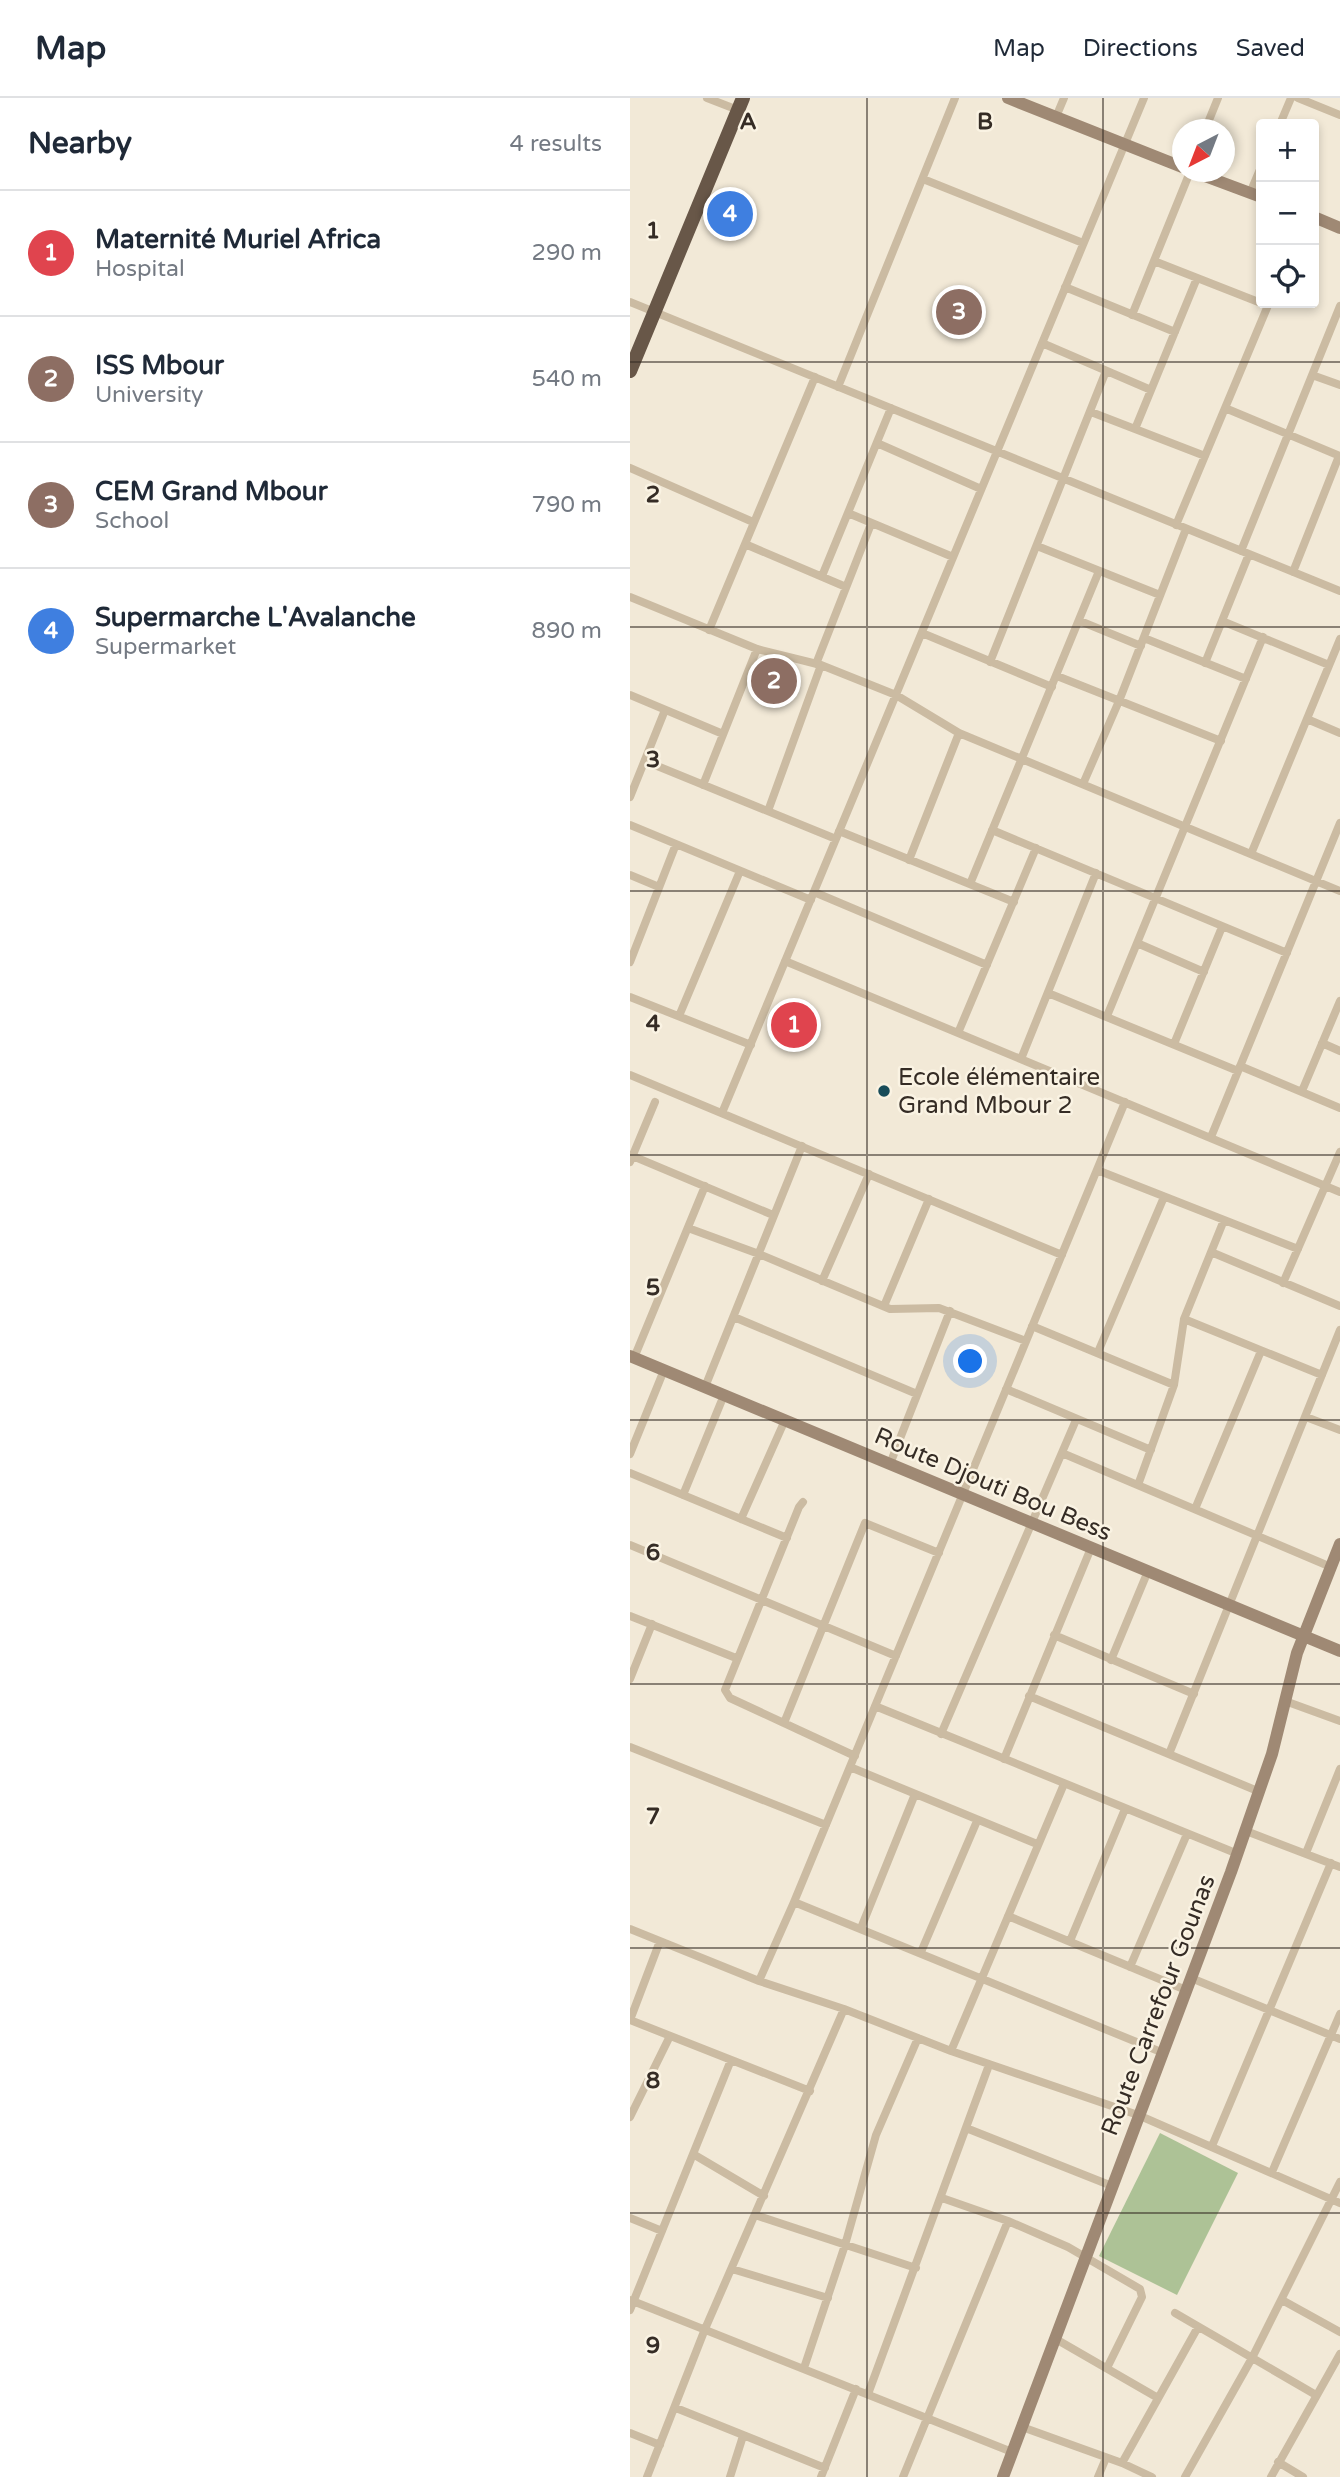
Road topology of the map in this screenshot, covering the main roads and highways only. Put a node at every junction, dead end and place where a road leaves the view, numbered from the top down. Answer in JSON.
{"nodes":[{"id":1,"x":1008,"y":98,"type":"edge"},
{"id":2,"x":741,"y":104,"type":"edge"},
{"id":3,"x":1172,"y":163,"type":"edge"},
{"id":4,"x":1220,"y":182,"type":"edge"},
{"id":5,"x":1256,"y":195,"type":"edge"},
{"id":6,"x":1319,"y":219,"type":"edge"},
{"id":7,"x":1340,"y":228,"type":"edge"},
{"id":8,"x":630,"y":371,"type":"edge"},
{"id":9,"x":632,"y":1357,"type":"edge"},
{"id":10,"x":1340,"y":1544,"type":"edge"},
{"id":11,"x":1303,"y":1636,"type":"junction"},
{"id":12,"x":1340,"y":1651,"type":"edge"},
{"id":13,"x":1003,"y":2477,"type":"edge"}],
"edges":[{"from":1,"to":3,"type":"main road"},
{"from":2,"to":8,"type":"highway"},
{"from":4,"to":5,"type":"main road"},
{"from":6,"to":7,"type":"main road"},
{"from":9,"to":11,"type":"main road","name":"Route Djouti Bou Bess"},
{"from":10,"to":11,"type":"main road","name":"Route Carrefour Gounas"},
{"from":11,"to":12,"type":"main road","name":"Route Djouti Bou Bess"},
{"from":11,"to":13,"type":"main road","name":"Route Carrefour Gounas"}]}
